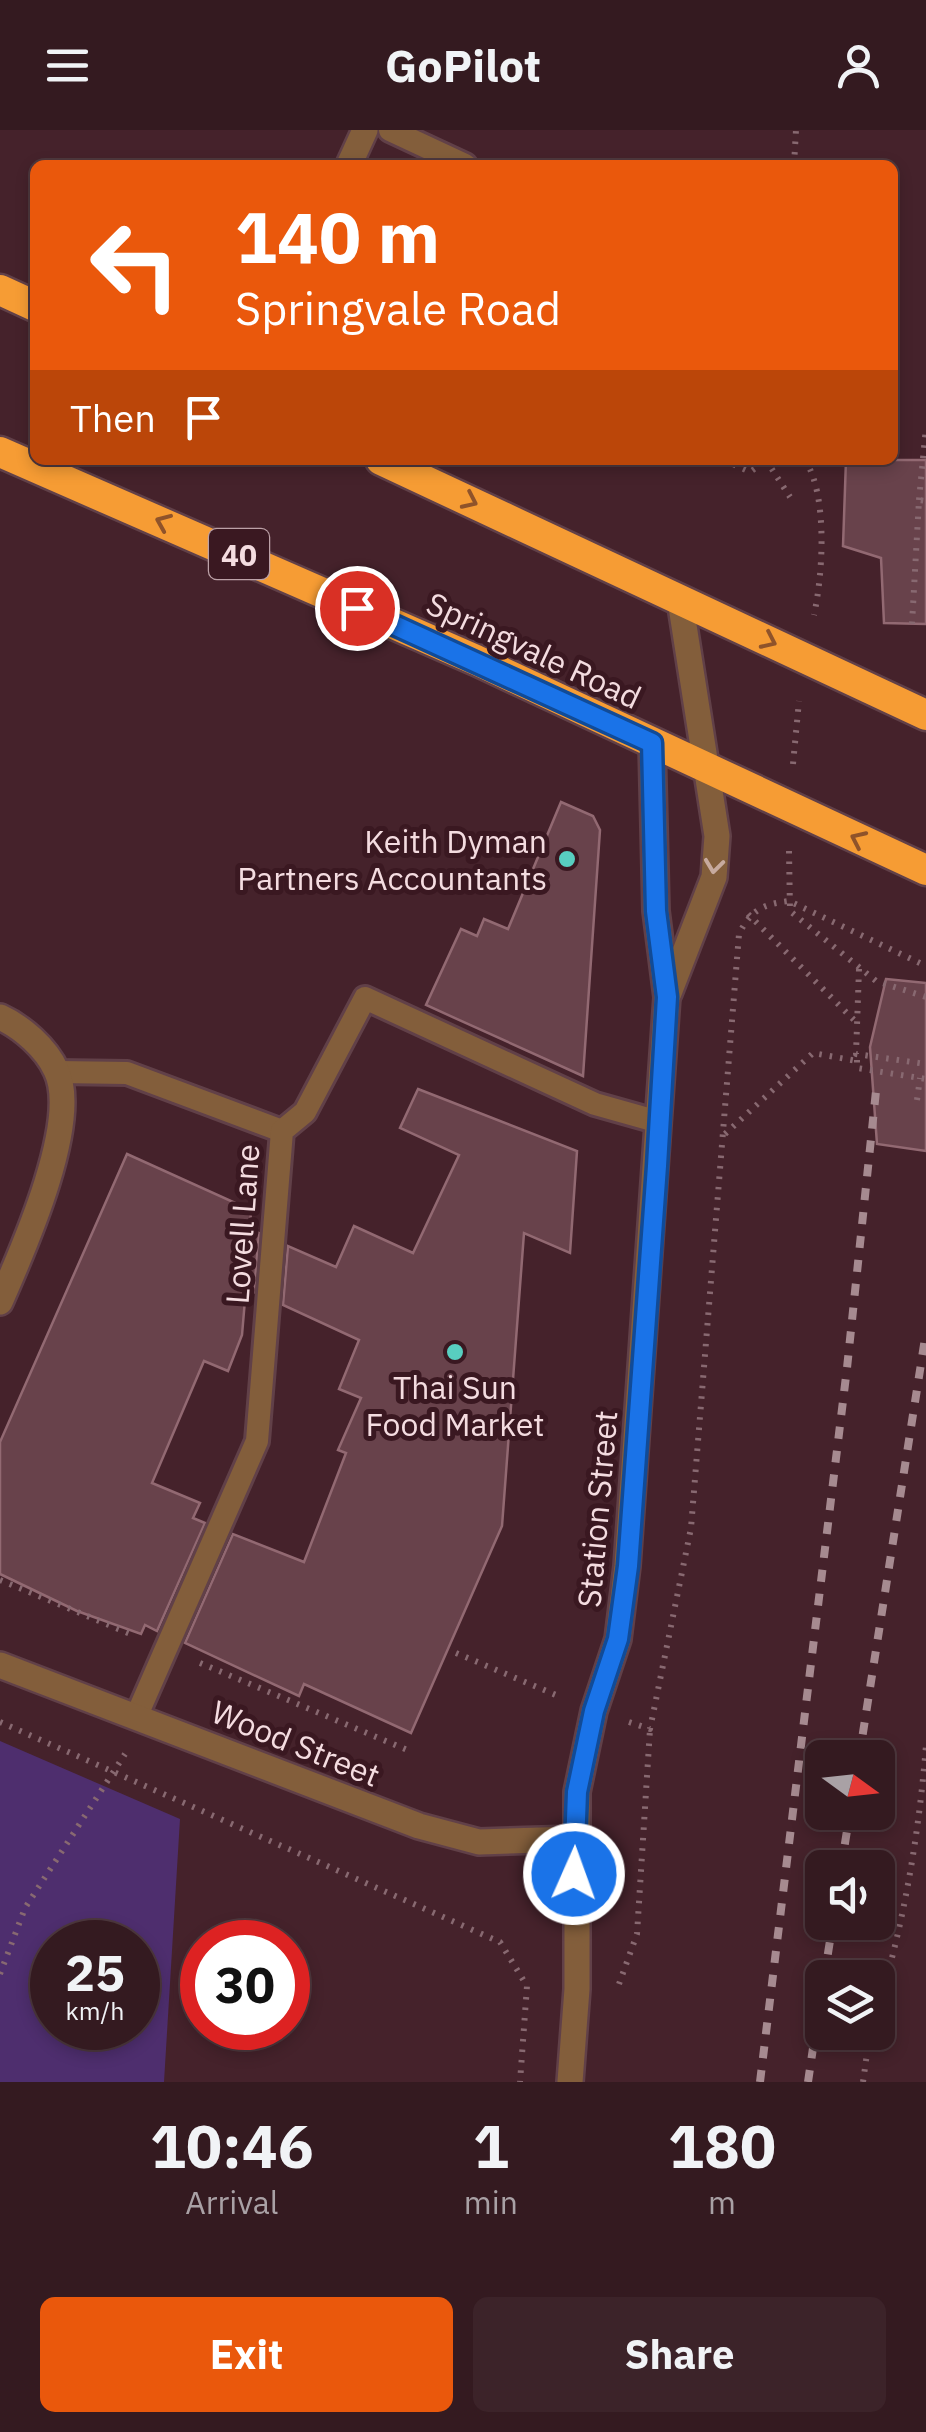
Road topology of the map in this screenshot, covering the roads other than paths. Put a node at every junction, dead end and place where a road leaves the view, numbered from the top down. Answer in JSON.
{"nodes":[{"id":1,"x":365,"y":130,"type":"edge"},
{"id":2,"x":390,"y":130,"type":"edge"},
{"id":3,"x":352,"y":160,"type":"edge"},
{"id":4,"x":454,"y":160,"type":"edge"},
{"id":5,"x":0,"y":290,"type":"edge"},
{"id":6,"x":30,"y":304,"type":"edge"},
{"id":7,"x":0,"y":452,"type":"edge"},
{"id":8,"x":393,"y":465,"type":"edge"},
{"id":9,"x":680,"y":600,"type":"junction"},
{"id":10,"x":926,"y":716,"type":"edge"},
{"id":11,"x":652,"y":743,"type":"junction"},
{"id":12,"x":708,"y":770,"type":"junction"},
{"id":13,"x":926,"y":870,"type":"edge"},
{"id":14,"x":667,"y":997,"type":"junction"},
{"id":15,"x":0,"y":1017,"type":"edge"},
{"id":16,"x":58,"y":1072,"type":"junction"},
{"id":17,"x":659,"y":1122,"type":"junction"},
{"id":18,"x":282,"y":1131,"type":"junction"},
{"id":19,"x":6,"y":1271,"type":"edge"},
{"id":20,"x":0,"y":1302,"type":"edge"},
{"id":21,"x":0,"y":1665,"type":"edge"},
{"id":22,"x":138,"y":1714,"type":"junction"},
{"id":23,"x":575,"y":1839,"type":"junction"},
{"id":24,"x":570,"y":2082,"type":"edge"}],
"edges":[{"from":1,"to":3,"type":"street"},
{"from":2,"to":4,"type":"lane"},
{"from":5,"to":6,"type":"highway"},
{"from":11,"to":7,"type":"highway","name":"Springvale Road","number":"40","one_way":true},
{"from":8,"to":9,"type":"highway","one_way":true},
{"from":9,"to":10,"type":"highway","one_way":true},
{"from":9,"to":12,"type":"street","name":"Station Street"},
{"from":11,"to":12,"type":"highway","name":"Springvale Road","number":"40"},
{"from":11,"to":14,"type":"street","name":"Station Street"},
{"from":13,"to":12,"type":"highway","name":"Springvale Road","number":"40","one_way":true},
{"from":12,"to":14,"type":"street","name":"Station Street","one_way":true},
{"from":14,"to":17,"type":"street","name":"Station Street"},
{"from":15,"to":16,"type":"street"},
{"from":16,"to":18,"type":"lane"},
{"from":16,"to":19,"type":"street"},
{"from":17,"to":18,"type":"lane","name":"Lovell Lane"},
{"from":17,"to":23,"type":"street","name":"Station Street"},
{"from":18,"to":22,"type":"lane","name":"Lovell Lane"},
{"from":19,"to":20,"type":"street"},
{"from":21,"to":22,"type":"street","name":"Wood Street"},
{"from":22,"to":23,"type":"street","name":"Wood Street"},
{"from":23,"to":24,"type":"street","name":"Station Street"}]}
